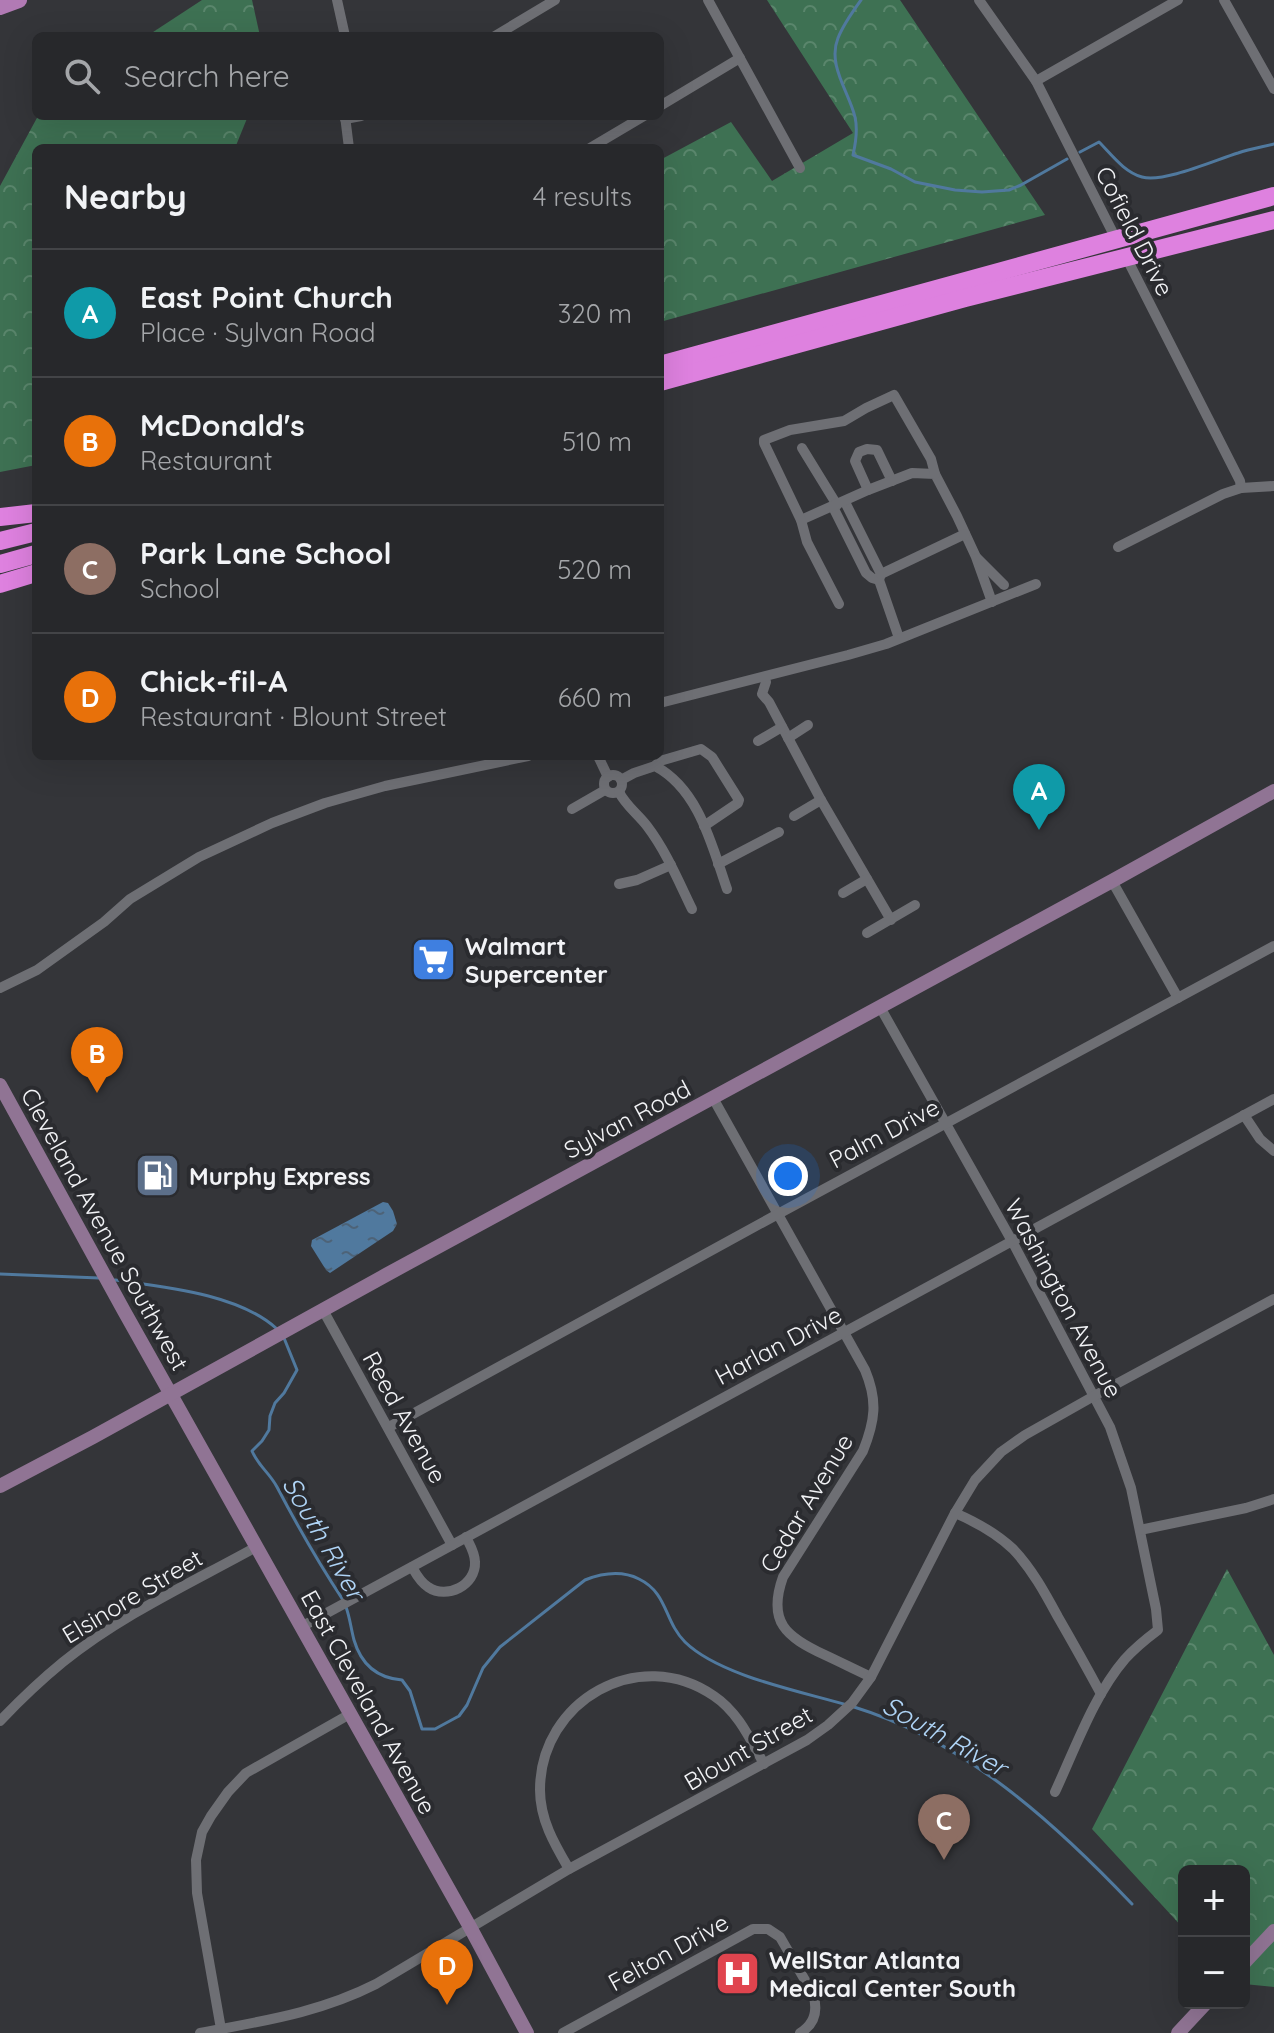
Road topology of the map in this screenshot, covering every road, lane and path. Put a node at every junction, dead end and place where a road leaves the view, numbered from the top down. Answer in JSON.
{"nodes":[{"id":1,"x":19,"y":0,"type":"edge"},
{"id":2,"x":337,"y":0,"type":"edge"},
{"id":3,"x":555,"y":0,"type":"edge"},
{"id":4,"x":708,"y":0,"type":"edge"},
{"id":5,"x":979,"y":0,"type":"edge"},
{"id":6,"x":1178,"y":0,"type":"edge"},
{"id":7,"x":1224,"y":0,"type":"edge"},
{"id":8,"x":0,"y":7,"type":"edge"},
{"id":9,"x":344,"y":32,"type":"edge"},
{"id":10,"x":502,"y":32,"type":"edge"},
{"id":11,"x":740,"y":58,"type":"junction"},
{"id":12,"x":1036,"y":81,"type":"junction"},
{"id":13,"x":1274,"y":89,"type":"edge"},
{"id":14,"x":664,"y":104,"type":"edge"},
{"id":15,"x":345,"y":120,"type":"edge"},
{"id":16,"x":637,"y":120,"type":"edge"},
{"id":17,"x":348,"y":144,"type":"edge"},
{"id":18,"x":597,"y":144,"type":"edge"},
{"id":19,"x":800,"y":168,"type":"dead end"},
{"id":20,"x":1274,"y":196,"type":"edge"},
{"id":21,"x":1274,"y":220,"type":"edge"},
{"id":22,"x":664,"y":364,"type":"edge"},
{"id":23,"x":664,"y":381,"type":"edge"},
{"id":24,"x":802,"y":448,"type":"dead end"},
{"id":25,"x":935,"y":474,"type":"junction"},
{"id":26,"x":892,"y":481,"type":"junction"},
{"id":27,"x":1274,"y":486,"type":"edge"},
{"id":28,"x":1241,"y":488,"type":"junction"},
{"id":29,"x":868,"y":490,"type":"junction"},
{"id":30,"x":838,"y":504,"type":"junction"},
{"id":31,"x":32,"y":513,"type":"edge"},
{"id":32,"x":0,"y":517,"type":"edge"},
{"id":33,"x":801,"y":520,"type":"junction"},
{"id":34,"x":32,"y":533,"type":"edge"},
{"id":35,"x":965,"y":534,"type":"junction"},
{"id":36,"x":0,"y":541,"type":"edge"},
{"id":37,"x":1118,"y":547,"type":"dead end"},
{"id":38,"x":32,"y":555,"type":"edge"},
{"id":39,"x":976,"y":557,"type":"junction"},
{"id":40,"x":0,"y":564,"type":"edge"},
{"id":41,"x":32,"y":574,"type":"edge"},
{"id":42,"x":880,"y":577,"type":"junction"},
{"id":43,"x":0,"y":584,"type":"edge"},
{"id":44,"x":1036,"y":584,"type":"dead end"},
{"id":45,"x":1004,"y":585,"type":"dead end"},
{"id":46,"x":992,"y":602,"type":"junction"},
{"id":47,"x":839,"y":604,"type":"dead end"},
{"id":48,"x":899,"y":638,"type":"junction"},
{"id":49,"x":766,"y":679,"type":"junction"},
{"id":50,"x":664,"y":702,"type":"edge"},
{"id":51,"x":808,"y":725,"type":"dead end"},
{"id":52,"x":785,"y":733,"type":"junction"},
{"id":53,"x":758,"y":741,"type":"dead end"},
{"id":54,"x":509,"y":760,"type":"edge"},
{"id":55,"x":600,"y":760,"type":"edge"},
{"id":56,"x":663,"y":760,"type":"edge"},
{"id":57,"x":664,"y":760,"type":"edge"},
{"id":58,"x":655,"y":766,"type":"junction"},
{"id":59,"x":608,"y":777,"type":"junction"},
{"id":60,"x":620,"y":786,"type":"junction"},
{"id":61,"x":605,"y":790,"type":"junction"},
{"id":62,"x":1274,"y":791,"type":"edge"},
{"id":63,"x":821,"y":800,"type":"junction"},
{"id":64,"x":572,"y":809,"type":"dead end"},
{"id":65,"x":794,"y":816,"type":"dead end"},
{"id":66,"x":704,"y":826,"type":"junction"},
{"id":67,"x":779,"y":832,"type":"dead end"},
{"id":68,"x":718,"y":864,"type":"junction"},
{"id":69,"x":671,"y":865,"type":"junction"},
{"id":70,"x":867,"y":879,"type":"junction"},
{"id":71,"x":1112,"y":881,"type":"junction"},
{"id":72,"x":619,"y":884,"type":"dead end"},
{"id":73,"x":727,"y":889,"type":"dead end"},
{"id":74,"x":843,"y":893,"type":"dead end"},
{"id":75,"x":915,"y":905,"type":"dead end"},
{"id":76,"x":692,"y":909,"type":"dead end"},
{"id":77,"x":891,"y":920,"type":"junction"},
{"id":78,"x":867,"y":933,"type":"dead end"},
{"id":79,"x":1274,"y":946,"type":"edge"},
{"id":80,"x":0,"y":988,"type":"edge"},
{"id":81,"x":1178,"y":998,"type":"junction"},
{"id":82,"x":880,"y":1007,"type":"junction"},
{"id":83,"x":0,"y":1085,"type":"edge"},
{"id":84,"x":713,"y":1098,"type":"junction"},
{"id":85,"x":1274,"y":1099,"type":"edge"},
{"id":86,"x":1244,"y":1115,"type":"junction"},
{"id":87,"x":946,"y":1123,"type":"junction"},
{"id":88,"x":1274,"y":1151,"type":"edge"},
{"id":89,"x":778,"y":1214,"type":"junction"},
{"id":90,"x":1012,"y":1241,"type":"junction"},
{"id":91,"x":1274,"y":1299,"type":"edge"},
{"id":92,"x":323,"y":1310,"type":"junction"},
{"id":93,"x":844,"y":1332,"type":"junction"},
{"id":94,"x":171,"y":1394,"type":"junction"},
{"id":95,"x":1094,"y":1396,"type":"junction"},
{"id":96,"x":389,"y":1427,"type":"junction"},
{"id":97,"x":0,"y":1486,"type":"edge"},
{"id":98,"x":1274,"y":1499,"type":"edge"},
{"id":99,"x":955,"y":1513,"type":"junction"},
{"id":100,"x":1140,"y":1530,"type":"junction"},
{"id":101,"x":466,"y":1537,"type":"junction"},
{"id":102,"x":452,"y":1545,"type":"junction"},
{"id":103,"x":256,"y":1547,"type":"junction"},
{"id":104,"x":412,"y":1567,"type":"junction"},
{"id":105,"x":301,"y":1627,"type":"junction"},
{"id":106,"x":871,"y":1677,"type":"junction"},
{"id":107,"x":1101,"y":1694,"type":"junction"},
{"id":108,"x":350,"y":1714,"type":"junction"},
{"id":109,"x":0,"y":1721,"type":"edge"},
{"id":110,"x":764,"y":1764,"type":"junction"},
{"id":111,"x":1055,"y":1792,"type":"dead end"},
{"id":112,"x":569,"y":1869,"type":"junction"},
{"id":113,"x":470,"y":1927,"type":"junction"},
{"id":114,"x":1274,"y":1931,"type":"edge"},
{"id":115,"x":1250,"y":1957,"type":"edge"},
{"id":116,"x":1200,"y":2009,"type":"edge"},
{"id":117,"x":813,"y":2028,"type":"edge"},
{"id":118,"x":221,"y":2029,"type":"junction"},
{"id":119,"x":200,"y":2033,"type":"edge"},
{"id":120,"x":527,"y":2033,"type":"edge"},
{"id":121,"x":563,"y":2033,"type":"edge"},
{"id":122,"x":800,"y":2033,"type":"edge"},
{"id":123,"x":1178,"y":2033,"type":"edge"}],
"edges":[{"from":1,"to":8,"type":"main road"},
{"from":2,"to":9,"type":"street"},
{"from":3,"to":10,"type":"street"},
{"from":4,"to":11,"type":"street"},
{"from":5,"to":12,"type":"street","name":"Cofield Drive"},
{"from":6,"to":12,"type":"street"},
{"from":7,"to":13,"type":"street"},
{"from":11,"to":14,"type":"street"},
{"from":11,"to":19,"type":"street"},
{"from":12,"to":28,"type":"street","name":"Cofield Drive"},
{"from":15,"to":17,"type":"street"},
{"from":16,"to":18,"type":"street"},
{"from":20,"to":22,"type":"highway"},
{"from":21,"to":23,"type":"highway"},
{"from":24,"to":30,"type":"street"},
{"from":25,"to":26,"type":"street"},
{"from":25,"to":33,"type":"street"},
{"from":25,"to":35,"type":"street"},
{"from":26,"to":29,"type":"street"},
{"from":26,"to":29,"type":"street"},
{"from":27,"to":28,"type":"street"},
{"from":28,"to":37,"type":"street"},
{"from":29,"to":30,"type":"street"},
{"from":30,"to":33,"type":"street"},
{"from":30,"to":42,"type":"street"},
{"from":31,"to":32,"type":"highway"},
{"from":33,"to":47,"type":"street"},
{"from":34,"to":36,"type":"highway"},
{"from":35,"to":39,"type":"street"},
{"from":35,"to":42,"type":"street"},
{"from":38,"to":40,"type":"highway"},
{"from":39,"to":45,"type":"street"},
{"from":39,"to":46,"type":"street"},
{"from":41,"to":43,"type":"highway"},
{"from":42,"to":48,"type":"street"},
{"from":44,"to":46,"type":"street"},
{"from":46,"to":48,"type":"street"},
{"from":48,"to":49,"type":"street"},
{"from":49,"to":50,"type":"street"},
{"from":49,"to":52,"type":"street"},
{"from":51,"to":52,"type":"street"},
{"from":52,"to":53,"type":"street"},
{"from":52,"to":63,"type":"street"},
{"from":54,"to":80,"type":"street"},
{"from":55,"to":59,"type":"street"},
{"from":56,"to":58,"type":"street"},
{"from":57,"to":66,"type":"street"},
{"from":58,"to":60,"type":"street"},
{"from":58,"to":66,"type":"street"},
{"from":59,"to":60,"type":"street"},
{"from":59,"to":61,"type":"street"},
{"from":60,"to":61,"type":"street"},
{"from":60,"to":69,"type":"street"},
{"from":61,"to":64,"type":"street"},
{"from":62,"to":71,"type":"main road","name":"Sylvan Road"},
{"from":63,"to":65,"type":"street"},
{"from":63,"to":70,"type":"street"},
{"from":66,"to":68,"type":"street"},
{"from":67,"to":68,"type":"street"},
{"from":68,"to":73,"type":"street"},
{"from":69,"to":72,"type":"street"},
{"from":69,"to":76,"type":"street"},
{"from":70,"to":74,"type":"street"},
{"from":70,"to":77,"type":"street"},
{"from":71,"to":81,"type":"street"},
{"from":71,"to":82,"type":"main road","name":"Sylvan Road"},
{"from":75,"to":77,"type":"street"},
{"from":77,"to":78,"type":"street"},
{"from":79,"to":81,"type":"street","name":"Palm Drive"},
{"from":81,"to":87,"type":"street","name":"Palm Drive"},
{"from":82,"to":84,"type":"main road","name":"Sylvan Road"},
{"from":82,"to":87,"type":"street","name":"Washington Avenue"},
{"from":83,"to":94,"type":"main road","name":"Cleveland Avenue Southwest"},
{"from":84,"to":89,"type":"street","name":"Cedar Avenue"},
{"from":84,"to":92,"type":"main road","name":"Sylvan Road"},
{"from":85,"to":86,"type":"street","name":"Harlan Drive"},
{"from":86,"to":88,"type":"street"},
{"from":86,"to":90,"type":"street","name":"Harlan Drive"},
{"from":87,"to":89,"type":"street","name":"Palm Drive"},
{"from":87,"to":90,"type":"street","name":"Washington Avenue"},
{"from":89,"to":93,"type":"street","name":"Cedar Avenue"},
{"from":89,"to":96,"type":"street","name":"Palm Drive"},
{"from":90,"to":93,"type":"street","name":"Harlan Drive"},
{"from":90,"to":95,"type":"street","name":"Washington Avenue"},
{"from":91,"to":95,"type":"street","name":"Blount Street"},
{"from":92,"to":94,"type":"main road","name":"Sylvan Road"},
{"from":92,"to":96,"type":"street","name":"Reed Avenue"},
{"from":93,"to":101,"type":"street","name":"Harlan Drive"},
{"from":93,"to":106,"type":"street","name":"Cedar Avenue"},
{"from":94,"to":97,"type":"main road","name":"Sylvan Road"},
{"from":94,"to":103,"type":"main road","name":"East Cleveland Avenue"},
{"from":95,"to":99,"type":"street","name":"Blount Street"},
{"from":95,"to":100,"type":"street","name":"Washington Avenue"},
{"from":96,"to":102,"type":"street","name":"Reed Avenue"},
{"from":98,"to":100,"type":"street"},
{"from":99,"to":106,"type":"street","name":"Blount Street"},
{"from":99,"to":107,"type":"street"},
{"from":100,"to":107,"type":"street","name":"Washington Avenue"},
{"from":101,"to":102,"type":"street","name":"Harlan Drive"},
{"from":101,"to":104,"type":"street"},
{"from":102,"to":104,"type":"street","name":"Harlan Drive"},
{"from":103,"to":105,"type":"main road","name":"East Cleveland Avenue"},
{"from":103,"to":109,"type":"street","name":"Elsinore Street"},
{"from":104,"to":105,"type":"street","name":"Harlan Drive"},
{"from":105,"to":108,"type":"main road","name":"East Cleveland Avenue"},
{"from":106,"to":110,"type":"street","name":"Blount Street"},
{"from":107,"to":111,"type":"street"},
{"from":108,"to":113,"type":"main road","name":"East Cleveland Avenue"},
{"from":108,"to":118,"type":"street"},
{"from":110,"to":112,"type":"street","name":"Blount Street"},
{"from":110,"to":112,"type":"street"},
{"from":112,"to":113,"type":"street","name":"Blount Street"},
{"from":113,"to":118,"type":"street","name":"Blount Street"},
{"from":113,"to":120,"type":"main road","name":"East Cleveland Avenue"},
{"from":114,"to":115,"type":"main road"},
{"from":116,"to":123,"type":"main road"},
{"from":117,"to":121,"type":"street","name":"Felton Drive"},
{"from":117,"to":122,"type":"street","name":"Felton Drive"},
{"from":118,"to":119,"type":"street","name":"Blount Street"}]}
